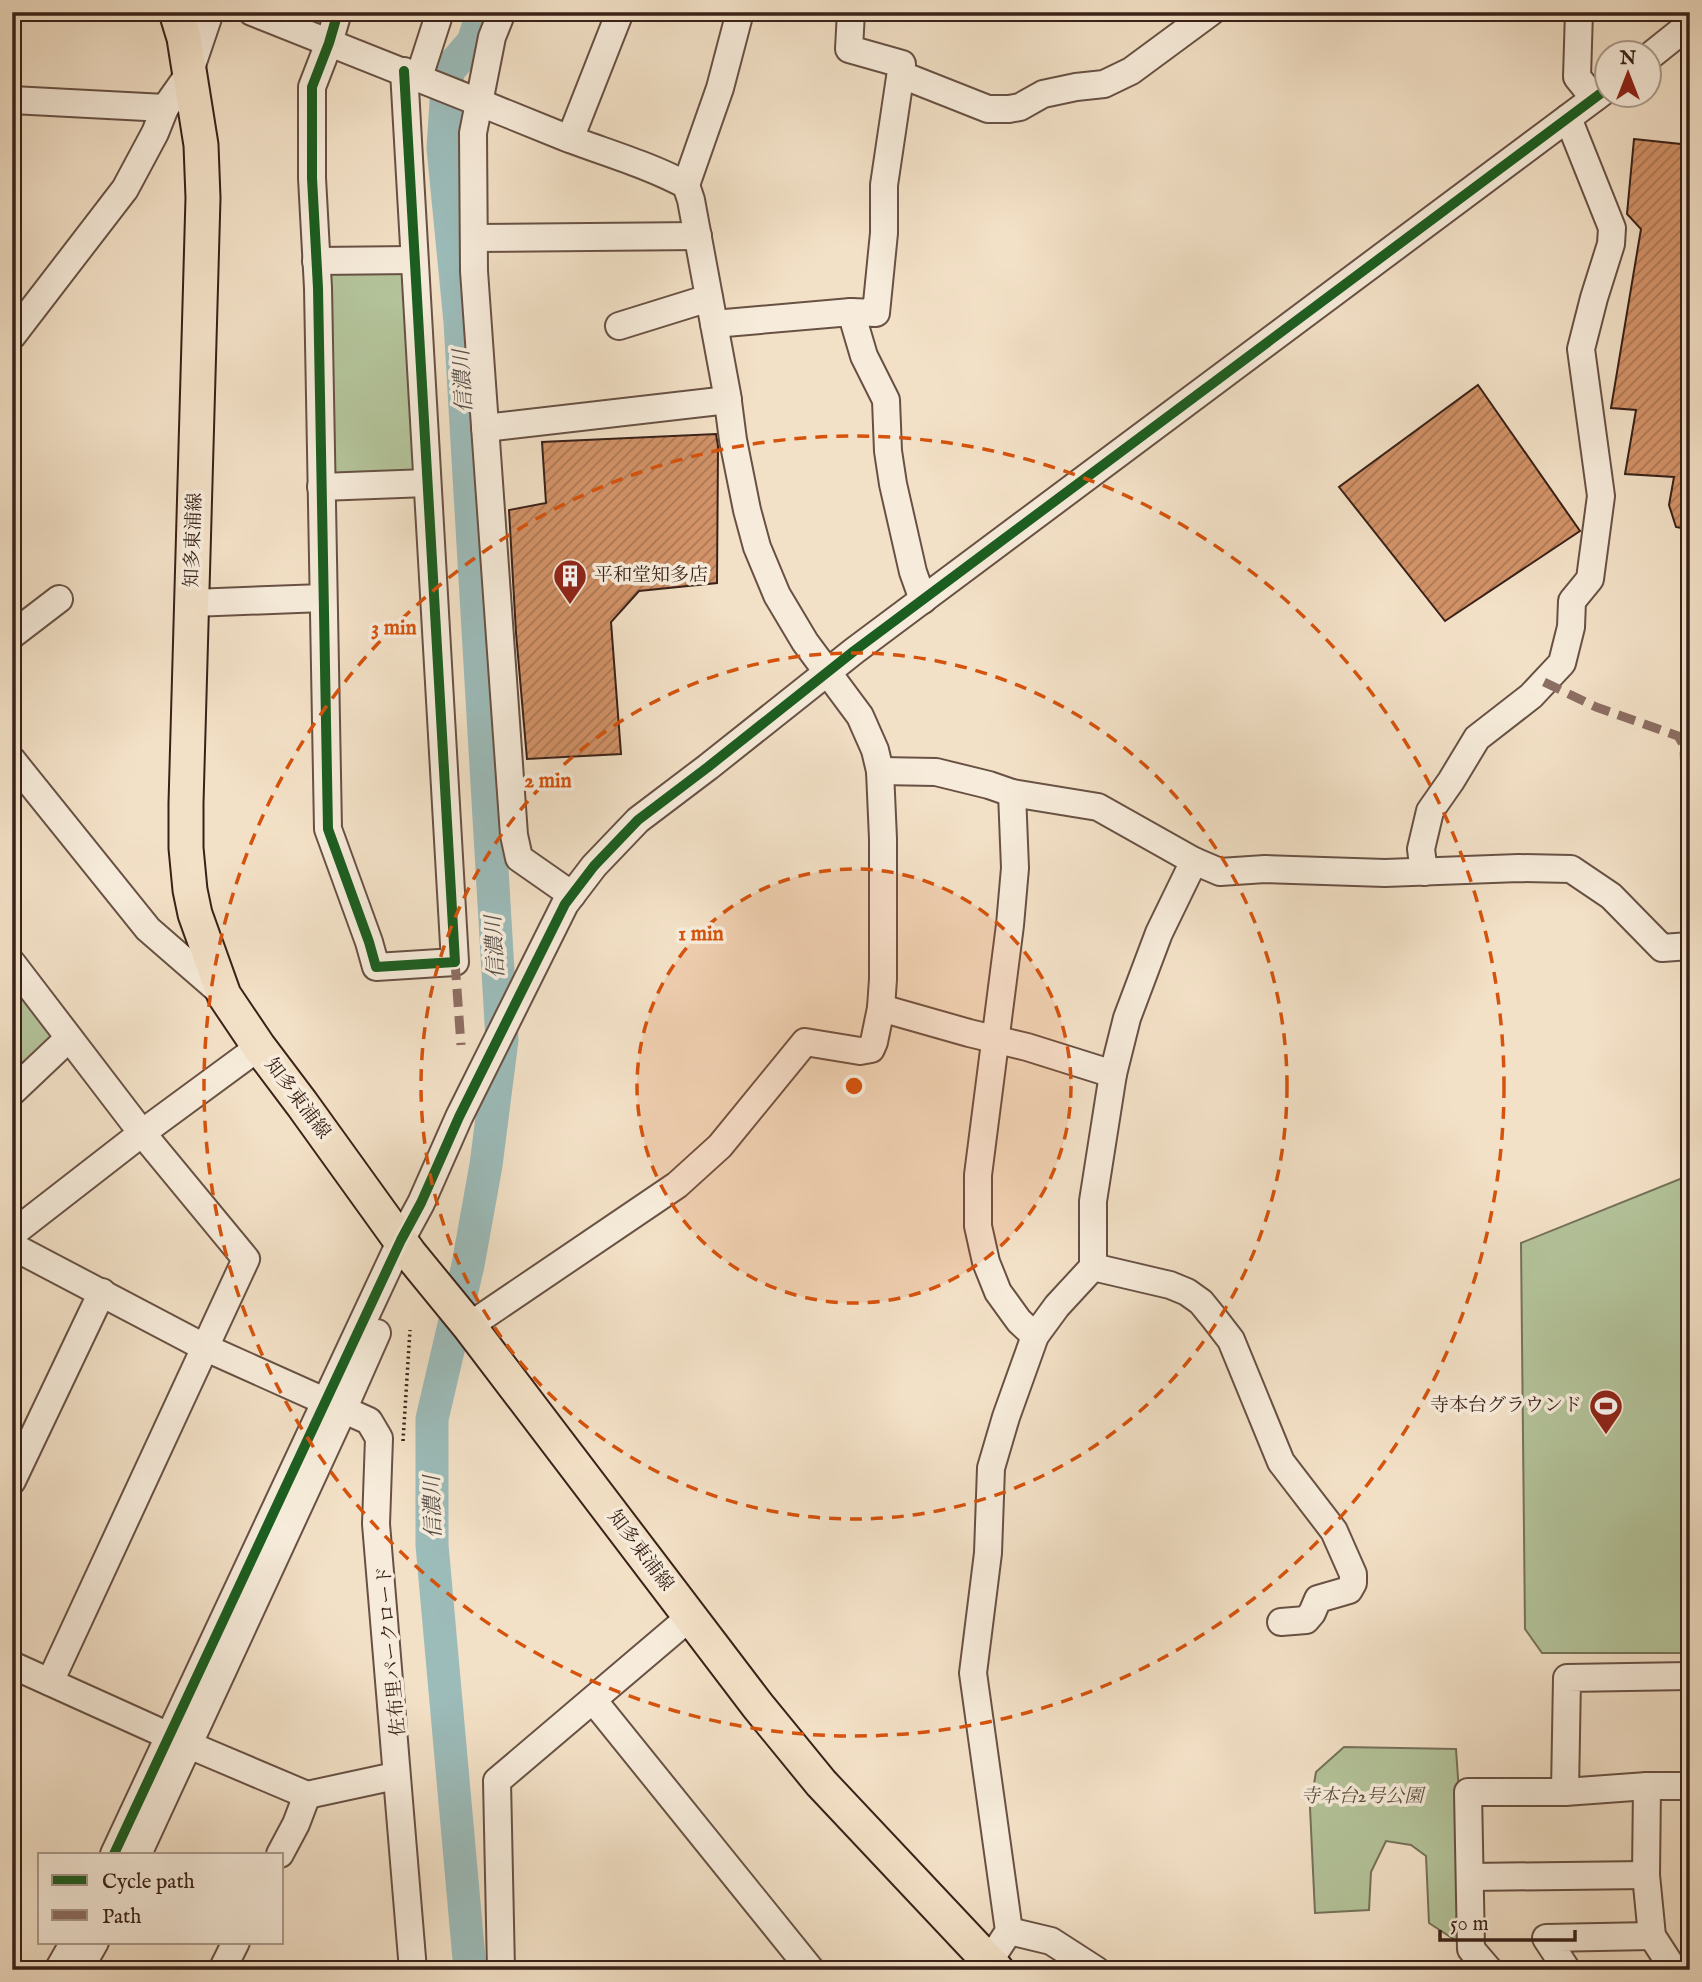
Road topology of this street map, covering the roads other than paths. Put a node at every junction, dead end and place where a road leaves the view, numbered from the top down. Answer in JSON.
{"nodes":[{"id":1,"x":176,"y":12,"type":"edge"},
{"id":2,"x":210,"y":12,"type":"edge"},
{"id":3,"x":253,"y":12,"type":"edge"},
{"id":4,"x":338,"y":12,"type":"edge"},
{"id":5,"x":440,"y":12,"type":"edge"},
{"id":6,"x":502,"y":12,"type":"edge"},
{"id":7,"x":620,"y":12,"type":"edge"},
{"id":8,"x":740,"y":12,"type":"edge"},
{"id":9,"x":851,"y":12,"type":"edge"},
{"id":10,"x":1211,"y":12,"type":"edge"},
{"id":11,"x":1579,"y":12,"type":"edge"},
{"id":12,"x":1690,"y":24,"type":"edge"},
{"id":13,"x":329,"y":43,"type":"junction"},
{"id":14,"x":1664,"y":44,"type":"edge"},
{"id":15,"x":189,"y":74,"type":"junction"},
{"id":16,"x":902,"y":75,"type":"junction"},
{"id":17,"x":415,"y":76,"type":"junction"},
{"id":18,"x":1594,"y":88,"type":"edge"},
{"id":19,"x":469,"y":98,"type":"junction"},
{"id":20,"x":1594,"y":98,"type":"edge"},
{"id":21,"x":12,"y":100,"type":"edge"},
{"id":22,"x":165,"y":108,"type":"junction"},
{"id":23,"x":1568,"y":118,"type":"junction"},
{"id":24,"x":570,"y":139,"type":"junction"},
{"id":25,"x":686,"y":185,"type":"junction"},
{"id":26,"x":698,"y":236,"type":"junction"},
{"id":27,"x":474,"y":238,"type":"junction"},
{"id":28,"x":414,"y":260,"type":"junction"},
{"id":29,"x":316,"y":261,"type":"junction"},
{"id":30,"x":712,"y":311,"type":"junction"},
{"id":31,"x":851,"y":312,"type":"junction"},
{"id":32,"x":619,"y":325,"type":"dead end"},
{"id":33,"x":12,"y":336,"type":"edge"},
{"id":34,"x":728,"y":400,"type":"junction"},
{"id":35,"x":485,"y":428,"type":"junction"},
{"id":36,"x":427,"y":483,"type":"junction"},
{"id":37,"x":321,"y":487,"type":"junction"},
{"id":38,"x":323,"y":598,"type":"junction"},
{"id":39,"x":59,"y":599,"type":"dead end"},
{"id":40,"x":923,"y":600,"type":"junction"},
{"id":41,"x":192,"y":603,"type":"junction"},
{"id":42,"x":12,"y":635,"type":"edge"},
{"id":43,"x":828,"y":673,"type":"junction"},
{"id":44,"x":12,"y":760,"type":"edge"},
{"id":45,"x":880,"y":771,"type":"junction"},
{"id":46,"x":1012,"y":793,"type":"junction"},
{"id":47,"x":1194,"y":861,"type":"junction"},
{"id":48,"x":1424,"y":872,"type":"junction"},
{"id":49,"x":572,"y":895,"type":"junction"},
{"id":50,"x":1690,"y":946,"type":"edge"},
{"id":51,"x":12,"y":963,"type":"edge"},
{"id":52,"x":223,"y":995,"type":"junction"},
{"id":53,"x":881,"y":1008,"type":"junction"},
{"id":54,"x":69,"y":1038,"type":"junction"},
{"id":55,"x":995,"y":1038,"type":"junction"},
{"id":56,"x":259,"y":1047,"type":"junction"},
{"id":57,"x":1113,"y":1074,"type":"junction"},
{"id":58,"x":12,"y":1092,"type":"edge"},
{"id":59,"x":142,"y":1133,"type":"junction"},
{"id":60,"x":12,"y":1234,"type":"edge"},
{"id":61,"x":12,"y":1246,"type":"edge"},
{"id":62,"x":405,"y":1247,"type":"junction"},
{"id":63,"x":1093,"y":1267,"type":"junction"},
{"id":64,"x":102,"y":1292,"type":"junction"},
{"id":65,"x":469,"y":1325,"type":"junction"},
{"id":66,"x":1035,"y":1336,"type":"junction"},
{"id":67,"x":204,"y":1347,"type":"junction"},
{"id":68,"x":334,"y":1406,"type":"junction"},
{"id":69,"x":12,"y":1481,"type":"edge"},
{"id":70,"x":690,"y":1617,"type":"junction"},
{"id":71,"x":1281,"y":1622,"type":"dead end"},
{"id":72,"x":12,"y":1665,"type":"edge"},
{"id":73,"x":1690,"y":1676,"type":"edge"},
{"id":74,"x":50,"y":1682,"type":"junction"},
{"id":75,"x":593,"y":1700,"type":"junction"},
{"id":76,"x":179,"y":1741,"type":"junction"},
{"id":77,"x":395,"y":1776,"type":"junction"},
{"id":78,"x":1647,"y":1786,"type":"junction"},
{"id":79,"x":1690,"y":1786,"type":"edge"},
{"id":80,"x":1565,"y":1792,"type":"junction"},
{"id":81,"x":307,"y":1796,"type":"junction"},
{"id":82,"x":115,"y":1853,"type":"edge"},
{"id":83,"x":138,"y":1853,"type":"edge"},
{"id":84,"x":281,"y":1853,"type":"edge"},
{"id":85,"x":1646,"y":1875,"type":"junction"},
{"id":86,"x":1470,"y":1877,"type":"junction"},
{"id":87,"x":1009,"y":1931,"type":"junction"},
{"id":88,"x":1652,"y":1936,"type":"junction"},
{"id":89,"x":73,"y":1944,"type":"edge"},
{"id":90,"x":94,"y":1944,"type":"edge"},
{"id":91,"x":235,"y":1944,"type":"edge"},
{"id":92,"x":989,"y":1967,"type":"edge"},
{"id":93,"x":226,"y":1968,"type":"edge"},
{"id":94,"x":58,"y":1970,"type":"edge"},
{"id":95,"x":79,"y":1970,"type":"edge"},
{"id":96,"x":413,"y":1970,"type":"edge"},
{"id":97,"x":501,"y":1970,"type":"edge"},
{"id":98,"x":811,"y":1970,"type":"edge"},
{"id":99,"x":1096,"y":1970,"type":"edge"},
{"id":100,"x":1489,"y":1970,"type":"edge"},
{"id":101,"x":1567,"y":1970,"type":"edge"},
{"id":102,"x":1674,"y":1970,"type":"edge"}],
"edges":[{"from":1,"to":15,"type":"main road","name":"知多東浦線"},
{"from":2,"to":15,"type":"street"},
{"from":3,"to":13,"type":"street"},
{"from":4,"to":13,"type":"street"},
{"from":5,"to":17,"type":"street"},
{"from":6,"to":19,"type":"street"},
{"from":7,"to":24,"type":"street"},
{"from":8,"to":25,"type":"street"},
{"from":9,"to":16,"type":"street"},
{"from":10,"to":16,"type":"street"},
{"from":11,"to":18,"type":"street"},
{"from":12,"to":14,"type":"street"},
{"from":13,"to":17,"type":"street"},
{"from":13,"to":29,"type":"street"},
{"from":15,"to":22,"type":"street"},
{"from":15,"to":41,"type":"main road","name":"知多東浦線"},
{"from":16,"to":31,"type":"street"},
{"from":17,"to":19,"type":"street"},
{"from":17,"to":28,"type":"street"},
{"from":19,"to":24,"type":"street"},
{"from":19,"to":27,"type":"street"},
{"from":20,"to":23,"type":"street"},
{"from":21,"to":22,"type":"street"},
{"from":22,"to":33,"type":"street"},
{"from":23,"to":40,"type":"street"},
{"from":23,"to":48,"type":"street"},
{"from":24,"to":25,"type":"street"},
{"from":25,"to":26,"type":"street"},
{"from":26,"to":27,"type":"street"},
{"from":26,"to":30,"type":"street"},
{"from":27,"to":35,"type":"street"},
{"from":28,"to":29,"type":"street"},
{"from":28,"to":36,"type":"street"},
{"from":29,"to":37,"type":"street"},
{"from":30,"to":31,"type":"street"},
{"from":30,"to":32,"type":"street"},
{"from":30,"to":34,"type":"street"},
{"from":31,"to":40,"type":"street"},
{"from":34,"to":35,"type":"street"},
{"from":34,"to":43,"type":"street"},
{"from":35,"to":49,"type":"street"},
{"from":36,"to":37,"type":"street"},
{"from":36,"to":38,"type":"street"},
{"from":37,"to":38,"type":"street"},
{"from":38,"to":41,"type":"street"},
{"from":39,"to":42,"type":"street"},
{"from":40,"to":43,"type":"street"},
{"from":41,"to":52,"type":"main road","name":"知多東浦線"},
{"from":43,"to":45,"type":"street"},
{"from":43,"to":49,"type":"street"},
{"from":44,"to":52,"type":"street"},
{"from":45,"to":46,"type":"street"},
{"from":45,"to":53,"type":"street"},
{"from":46,"to":47,"type":"street"},
{"from":46,"to":55,"type":"street"},
{"from":47,"to":48,"type":"street"},
{"from":47,"to":57,"type":"street"},
{"from":48,"to":50,"type":"street"},
{"from":49,"to":62,"type":"street"},
{"from":51,"to":54,"type":"street"},
{"from":52,"to":56,"type":"main road","name":"知多東浦線"},
{"from":53,"to":55,"type":"street"},
{"from":53,"to":65,"type":"street"},
{"from":54,"to":58,"type":"street"},
{"from":54,"to":59,"type":"street"},
{"from":55,"to":57,"type":"street"},
{"from":55,"to":66,"type":"street"},
{"from":56,"to":59,"type":"street"},
{"from":56,"to":62,"type":"main road","name":"知多東浦線"},
{"from":57,"to":63,"type":"street"},
{"from":59,"to":60,"type":"street"},
{"from":59,"to":67,"type":"street"},
{"from":61,"to":64,"type":"street"},
{"from":62,"to":65,"type":"main road","name":"知多東浦線"},
{"from":62,"to":68,"type":"street"},
{"from":63,"to":66,"type":"street"},
{"from":63,"to":71,"type":"street"},
{"from":64,"to":67,"type":"street"},
{"from":64,"to":69,"type":"street"},
{"from":65,"to":70,"type":"main road","name":"知多東浦線"},
{"from":66,"to":87,"type":"street"},
{"from":67,"to":68,"type":"street"},
{"from":67,"to":74,"type":"street"},
{"from":68,"to":76,"type":"street"},
{"from":68,"to":77,"type":"street"},
{"from":70,"to":75,"type":"street"},
{"from":70,"to":92,"type":"main road","name":"知多東浦線"},
{"from":72,"to":74,"type":"street"},
{"from":73,"to":80,"type":"street"},
{"from":74,"to":76,"type":"street"},
{"from":75,"to":97,"type":"street"},
{"from":75,"to":98,"type":"street"},
{"from":76,"to":81,"type":"street"},
{"from":76,"to":82,"type":"street"},
{"from":76,"to":83,"type":"street"},
{"from":77,"to":81,"type":"street"},
{"from":77,"to":96,"type":"street"},
{"from":78,"to":79,"type":"street"},
{"from":78,"to":80,"type":"street"},
{"from":78,"to":85,"type":"street"},
{"from":80,"to":86,"type":"street"},
{"from":81,"to":84,"type":"street"},
{"from":85,"to":86,"type":"street"},
{"from":85,"to":88,"type":"street"},
{"from":86,"to":100,"type":"street"},
{"from":87,"to":92,"type":"street"},
{"from":87,"to":99,"type":"street"},
{"from":88,"to":101,"type":"street"},
{"from":88,"to":102,"type":"street"},
{"from":89,"to":94,"type":"street"},
{"from":90,"to":95,"type":"street"},
{"from":91,"to":93,"type":"street"}]}
